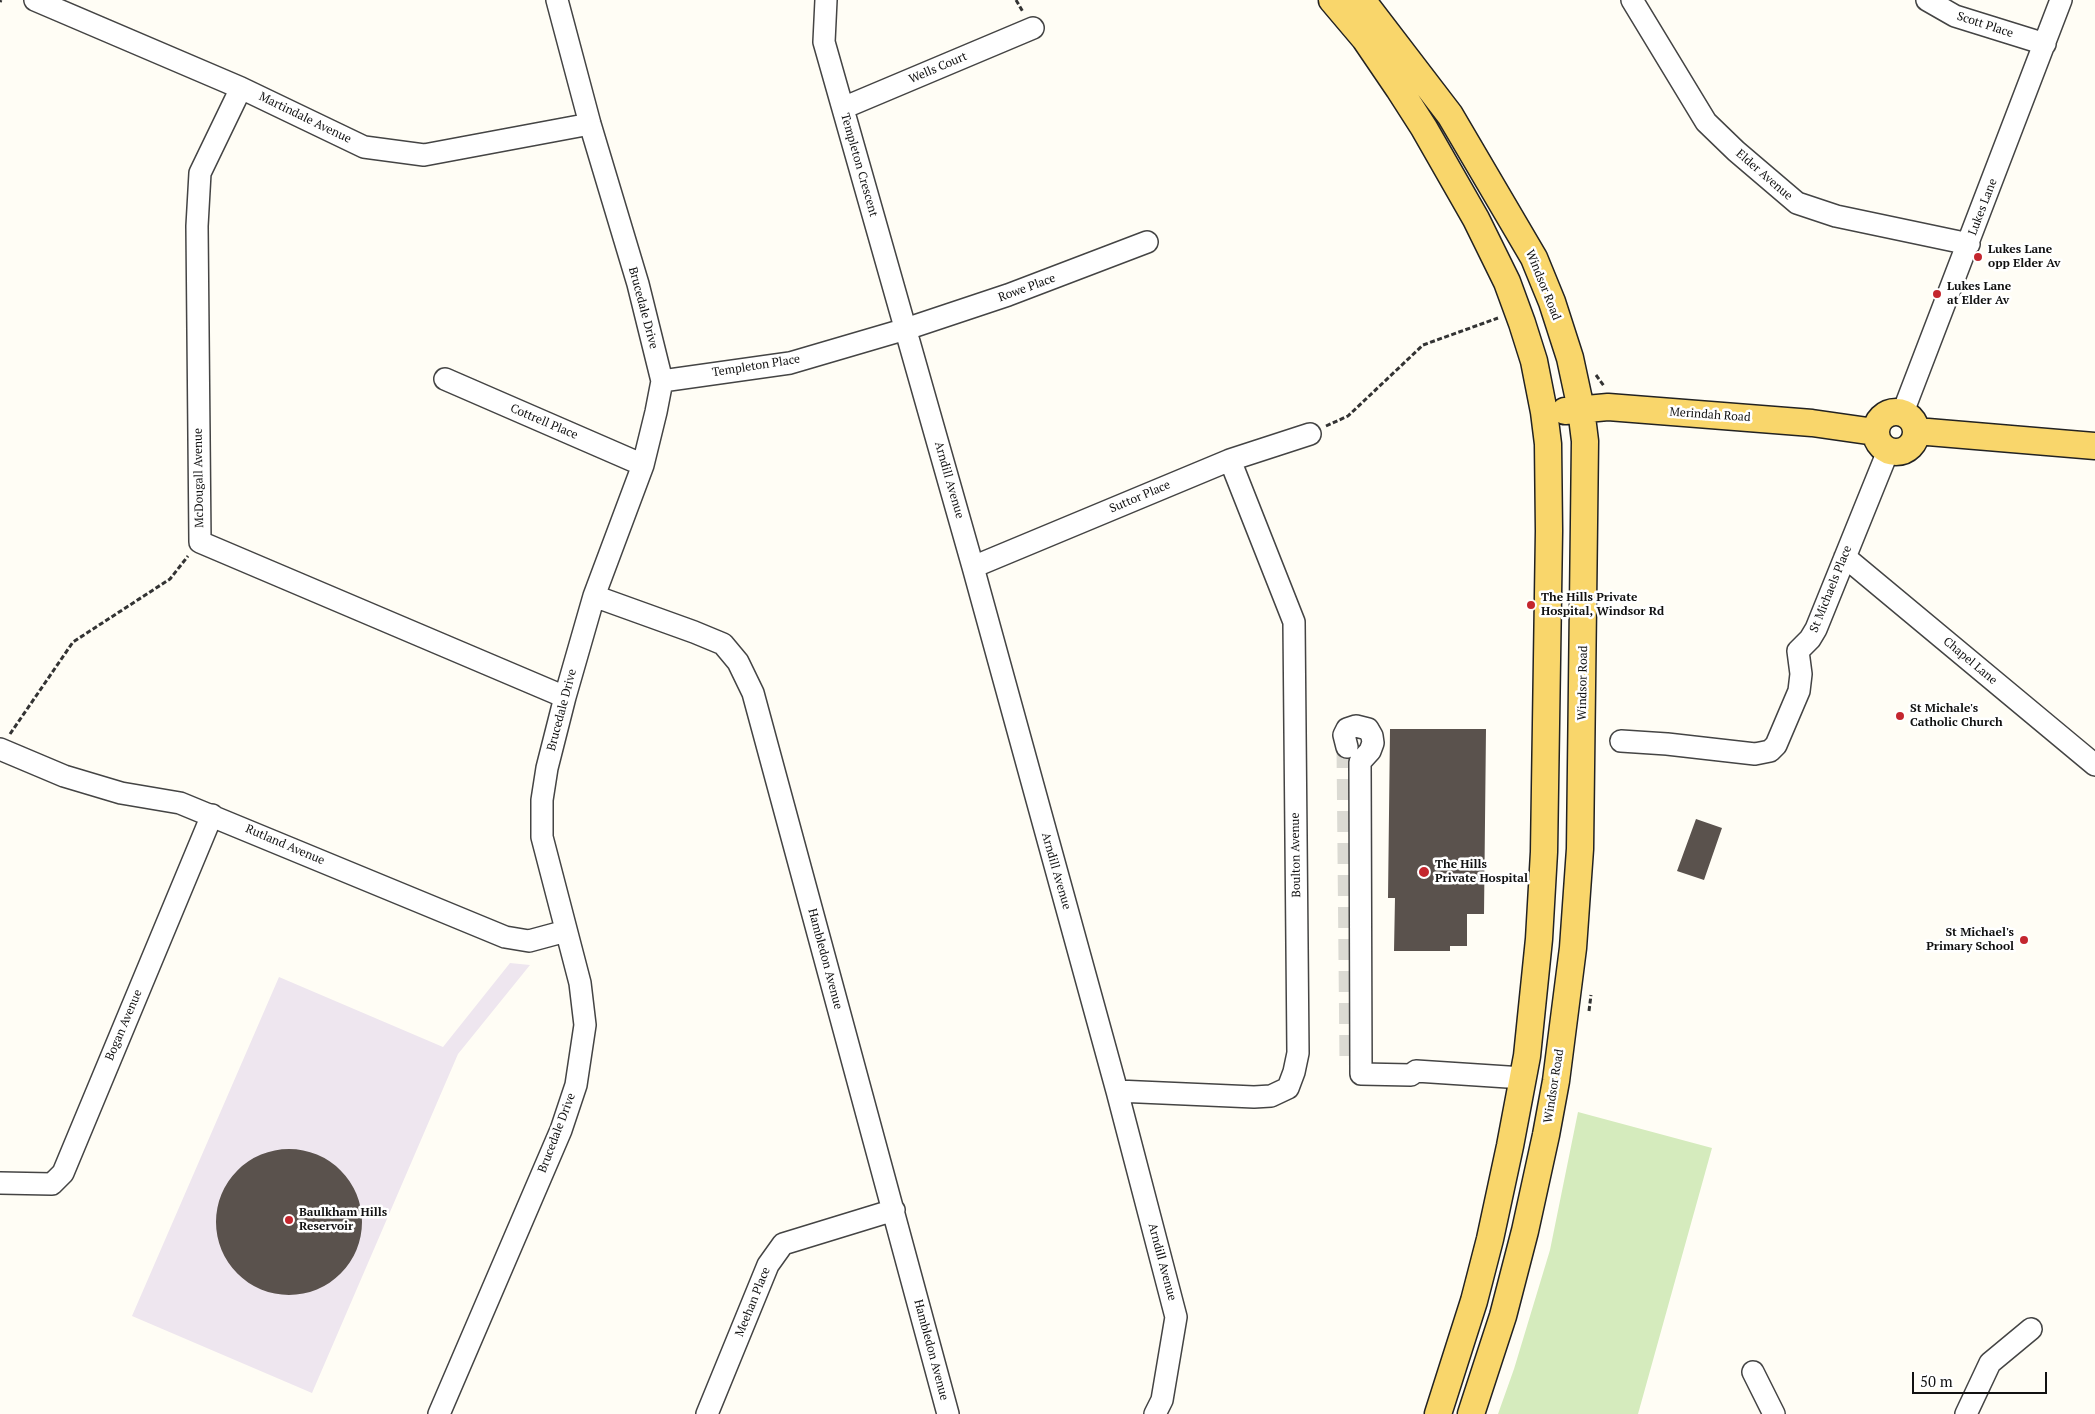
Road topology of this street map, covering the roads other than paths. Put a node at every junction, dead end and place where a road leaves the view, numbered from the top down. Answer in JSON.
{"nodes":[{"id":1,"x":35,"y":0,"type":"edge"},
{"id":2,"x":557,"y":0,"type":"edge"},
{"id":3,"x":826,"y":0,"type":"edge"},
{"id":4,"x":1332,"y":0,"type":"edge"},
{"id":5,"x":1362,"y":0,"type":"edge"},
{"id":6,"x":1632,"y":0,"type":"edge"},
{"id":7,"x":1926,"y":0,"type":"edge"},
{"id":8,"x":2061,"y":0,"type":"edge"},
{"id":9,"x":1033,"y":28,"type":"dead end"},
{"id":10,"x":2045,"y":44,"type":"junction"},
{"id":11,"x":241,"y":88,"type":"junction"},
{"id":12,"x":843,"y":108,"type":"junction"},
{"id":13,"x":590,"y":124,"type":"junction"},
{"id":14,"x":1147,"y":242,"type":"dead end"},
{"id":15,"x":1969,"y":244,"type":"junction"},
{"id":16,"x":906,"y":329,"type":"junction"},
{"id":17,"x":445,"y":379,"type":"dead end"},
{"id":18,"x":662,"y":381,"type":"junction"},
{"id":19,"x":1581,"y":410,"type":"junction"},
{"id":20,"x":1544,"y":412,"type":"junction"},
{"id":21,"x":1910,"y":422,"type":"junction"},
{"id":22,"x":1310,"y":434,"type":"road end"},
{"id":23,"x":1881,"y":441,"type":"junction"},
{"id":24,"x":2095,"y":446,"type":"edge"},
{"id":25,"x":1230,"y":460,"type":"junction"},
{"id":26,"x":643,"y":465,"type":"junction"},
{"id":27,"x":1845,"y":557,"type":"junction"},
{"id":28,"x":973,"y":566,"type":"junction"},
{"id":29,"x":594,"y":596,"type":"junction"},
{"id":30,"x":565,"y":697,"type":"junction"},
{"id":31,"x":1621,"y":741,"type":"dead end"},
{"id":32,"x":3,"y":745,"type":"edge"},
{"id":33,"x":1348,"y":747,"type":"tunnel mouth"},
{"id":34,"x":2095,"y":765,"type":"edge"},
{"id":35,"x":212,"y":815,"type":"junction"},
{"id":36,"x":566,"y":931,"type":"junction"},
{"id":37,"x":1567,"y":999,"type":"junction"},
{"id":38,"x":1372,"y":1064,"type":"tunnel mouth"},
{"id":39,"x":1416,"y":1071,"type":"junction"},
{"id":40,"x":1523,"y":1078,"type":"junction"},
{"id":41,"x":1117,"y":1091,"type":"junction"},
{"id":42,"x":0,"y":1183,"type":"edge"},
{"id":43,"x":894,"y":1210,"type":"junction"},
{"id":44,"x":1525,"y":1230,"type":"junction"},
{"id":45,"x":2031,"y":1329,"type":"dead end"},
{"id":46,"x":1753,"y":1372,"type":"dead end"},
{"id":47,"x":439,"y":1414,"type":"edge"},
{"id":48,"x":707,"y":1414,"type":"edge"},
{"id":49,"x":948,"y":1414,"type":"edge"},
{"id":50,"x":1155,"y":1414,"type":"edge"},
{"id":51,"x":1438,"y":1414,"type":"edge"},
{"id":52,"x":1471,"y":1414,"type":"edge"},
{"id":53,"x":1774,"y":1414,"type":"edge"},
{"id":54,"x":1966,"y":1414,"type":"edge"}],
"edges":[{"from":1,"to":11,"type":"street","name":"Martindale Avenue"},
{"from":2,"to":13,"type":"street","name":"Brucedale Drive"},
{"from":3,"to":12,"type":"street","name":"Templeton Crescent"},
{"from":4,"to":20,"type":"main road"},
{"from":5,"to":19,"type":"main road","name":"Windsor Road"},
{"from":6,"to":15,"type":"street","name":"Elder Avenue"},
{"from":7,"to":10,"type":"street","name":"Scott Place"},
{"from":8,"to":10,"type":"street","name":"Lukes Lane"},
{"from":9,"to":12,"type":"street","name":"Wells Court"},
{"from":10,"to":15,"type":"street","name":"Lukes Lane"},
{"from":11,"to":13,"type":"street","name":"Martindale Avenue"},
{"from":11,"to":30,"type":"street","name":"McDougall Avenue"},
{"from":12,"to":16,"type":"street","name":"Templeton Crescent"},
{"from":13,"to":18,"type":"street","name":"Brucedale Drive"},
{"from":14,"to":16,"type":"street","name":"Rowe Place"},
{"from":15,"to":21,"type":"street","name":"Lukes Lane"},
{"from":16,"to":18,"type":"street","name":"Templeton Place"},
{"from":16,"to":28,"type":"street","name":"Arndill Avenue"},
{"from":17,"to":26,"type":"street","name":"Cottrell Place"},
{"from":18,"to":26,"type":"street","name":"Brucedale Drive"},
{"from":19,"to":20,"type":"main road","name":"Merindah Road"},
{"from":19,"to":23,"type":"main road","name":"Merindah Road"},
{"from":19,"to":37,"type":"main road","name":"Windsor Road"},
{"from":20,"to":40,"type":"main road"},
{"from":21,"to":23,"type":"main road"},
{"from":21,"to":23,"type":"main road"},
{"from":21,"to":24,"type":"main road"},
{"from":22,"to":25,"type":"street","name":"Suttor Place"},
{"from":23,"to":27,"type":"street","name":"St Michaels Place"},
{"from":25,"to":28,"type":"street","name":"Suttor Place"},
{"from":25,"to":41,"type":"street","name":"Boulton Avenue"},
{"from":26,"to":29,"type":"street","name":"Brucedale Drive"},
{"from":27,"to":31,"type":"street","name":"St Michaels Place"},
{"from":27,"to":34,"type":"street","name":"Chapel Lane"},
{"from":28,"to":41,"type":"street","name":"Arndill Avenue"},
{"from":29,"to":30,"type":"street","name":"Brucedale Drive"},
{"from":29,"to":43,"type":"street","name":"Hambledon Avenue"},
{"from":30,"to":36,"type":"street","name":"Brucedale Drive"},
{"from":32,"to":35,"type":"street","name":"Rutland Avenue"},
{"from":33,"to":39,"type":"street"},
{"from":35,"to":36,"type":"street","name":"Rutland Avenue"},
{"from":35,"to":42,"type":"street","name":"Bogan Avenue"},
{"from":36,"to":47,"type":"street","name":"Brucedale Drive"},
{"from":37,"to":40,"type":"main road"},
{"from":37,"to":44,"type":"main road","name":"Windsor Road"},
{"from":38,"to":39,"type":"street"},
{"from":39,"to":40,"type":"street"},
{"from":40,"to":44,"type":"main road"},
{"from":40,"to":51,"type":"main road"},
{"from":41,"to":50,"type":"street","name":"Arndill Avenue"},
{"from":43,"to":48,"type":"street","name":"Meehan Place"},
{"from":43,"to":49,"type":"street","name":"Hambledon Avenue"},
{"from":44,"to":52,"type":"main road","name":"Windsor Road"},
{"from":45,"to":54,"type":"street"},
{"from":46,"to":53,"type":"street"}]}
